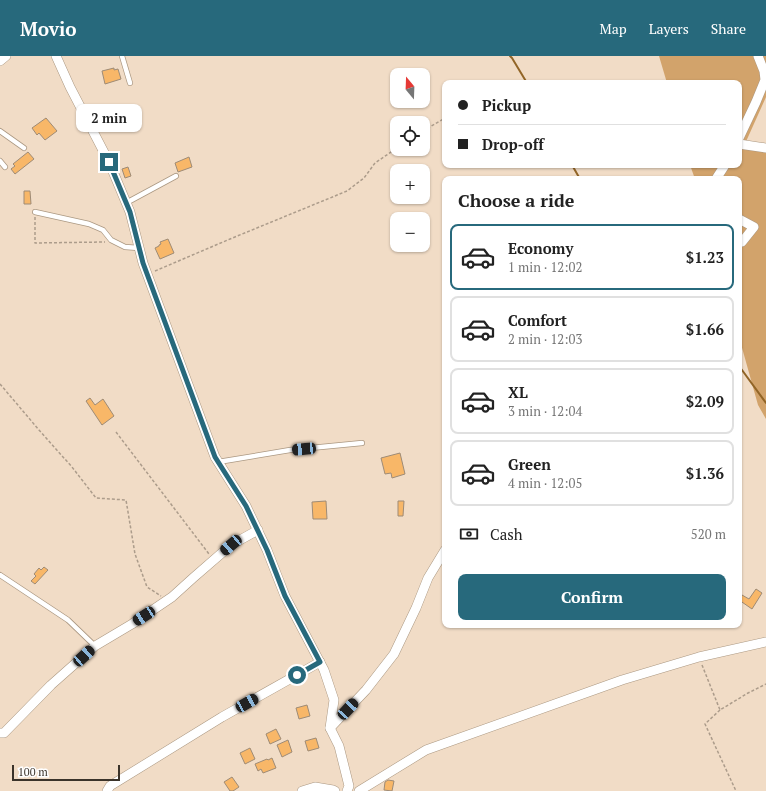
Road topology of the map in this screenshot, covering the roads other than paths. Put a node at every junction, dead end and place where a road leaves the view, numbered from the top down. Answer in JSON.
{"nodes":[{"id":1,"x":6,"y":56,"type":"edge"},
{"id":2,"x":56,"y":56,"type":"edge"},
{"id":3,"x":122,"y":56,"type":"edge"},
{"id":4,"x":758,"y":56,"type":"edge"},
{"id":5,"x":0,"y":61,"type":"edge"},
{"id":6,"x":130,"y":82,"type":"dead end"},
{"id":7,"x":0,"y":131,"type":"edge"},
{"id":8,"x":742,"y":132,"type":"edge"},
{"id":9,"x":742,"y":144,"type":"edge"},
{"id":10,"x":24,"y":148,"type":"dead end"},
{"id":11,"x":766,"y":148,"type":"edge"},
{"id":12,"x":0,"y":161,"type":"edge"},
{"id":13,"x":4,"y":167,"type":"dead end"},
{"id":14,"x":176,"y":176,"type":"dead end"},
{"id":15,"x":126,"y":202,"type":"junction"},
{"id":16,"x":36,"y":212,"type":"road end"},
{"id":17,"x":742,"y":220,"type":"edge"},
{"id":18,"x":742,"y":242,"type":"dead end"},
{"id":19,"x":139,"y":248,"type":"junction"},
{"id":20,"x":362,"y":443,"type":"dead end"},
{"id":21,"x":218,"y":462,"type":"junction"},
{"id":22,"x":258,"y":530,"type":"junction"},
{"id":23,"x":442,"y":555,"type":"edge"},
{"id":24,"x":0,"y":574,"type":"edge"},
{"id":25,"x":766,"y":642,"type":"edge"},
{"id":26,"x":95,"y":646,"type":"junction"},
{"id":27,"x":320,"y":662,"type":"junction"},
{"id":28,"x":330,"y":728,"type":"junction"},
{"id":29,"x":0,"y":733,"type":"edge"},
{"id":30,"x":107,"y":791,"type":"edge"},
{"id":31,"x":302,"y":791,"type":"edge"},
{"id":32,"x":335,"y":791,"type":"edge"},
{"id":33,"x":347,"y":791,"type":"edge"},
{"id":34,"x":359,"y":791,"type":"edge"}],
"edges":[{"from":1,"to":5,"type":"street"},
{"from":2,"to":15,"type":"street"},
{"from":3,"to":6,"type":"lane"},
{"from":4,"to":8,"type":"street"},
{"from":7,"to":10,"type":"lane"},
{"from":9,"to":11,"type":"street"},
{"from":12,"to":13,"type":"lane"},
{"from":14,"to":15,"type":"lane"},
{"from":15,"to":19,"type":"street"},
{"from":16,"to":19,"type":"lane"},
{"from":17,"to":18,"type":"street"},
{"from":19,"to":21,"type":"street"},
{"from":20,"to":21,"type":"lane"},
{"from":21,"to":22,"type":"street"},
{"from":22,"to":26,"type":"street"},
{"from":22,"to":27,"type":"street"},
{"from":23,"to":28,"type":"street"},
{"from":24,"to":26,"type":"lane"},
{"from":25,"to":34,"type":"street"},
{"from":26,"to":29,"type":"street"},
{"from":27,"to":28,"type":"street"},
{"from":27,"to":30,"type":"street"},
{"from":28,"to":33,"type":"street"},
{"from":31,"to":32,"type":"street"}]}
